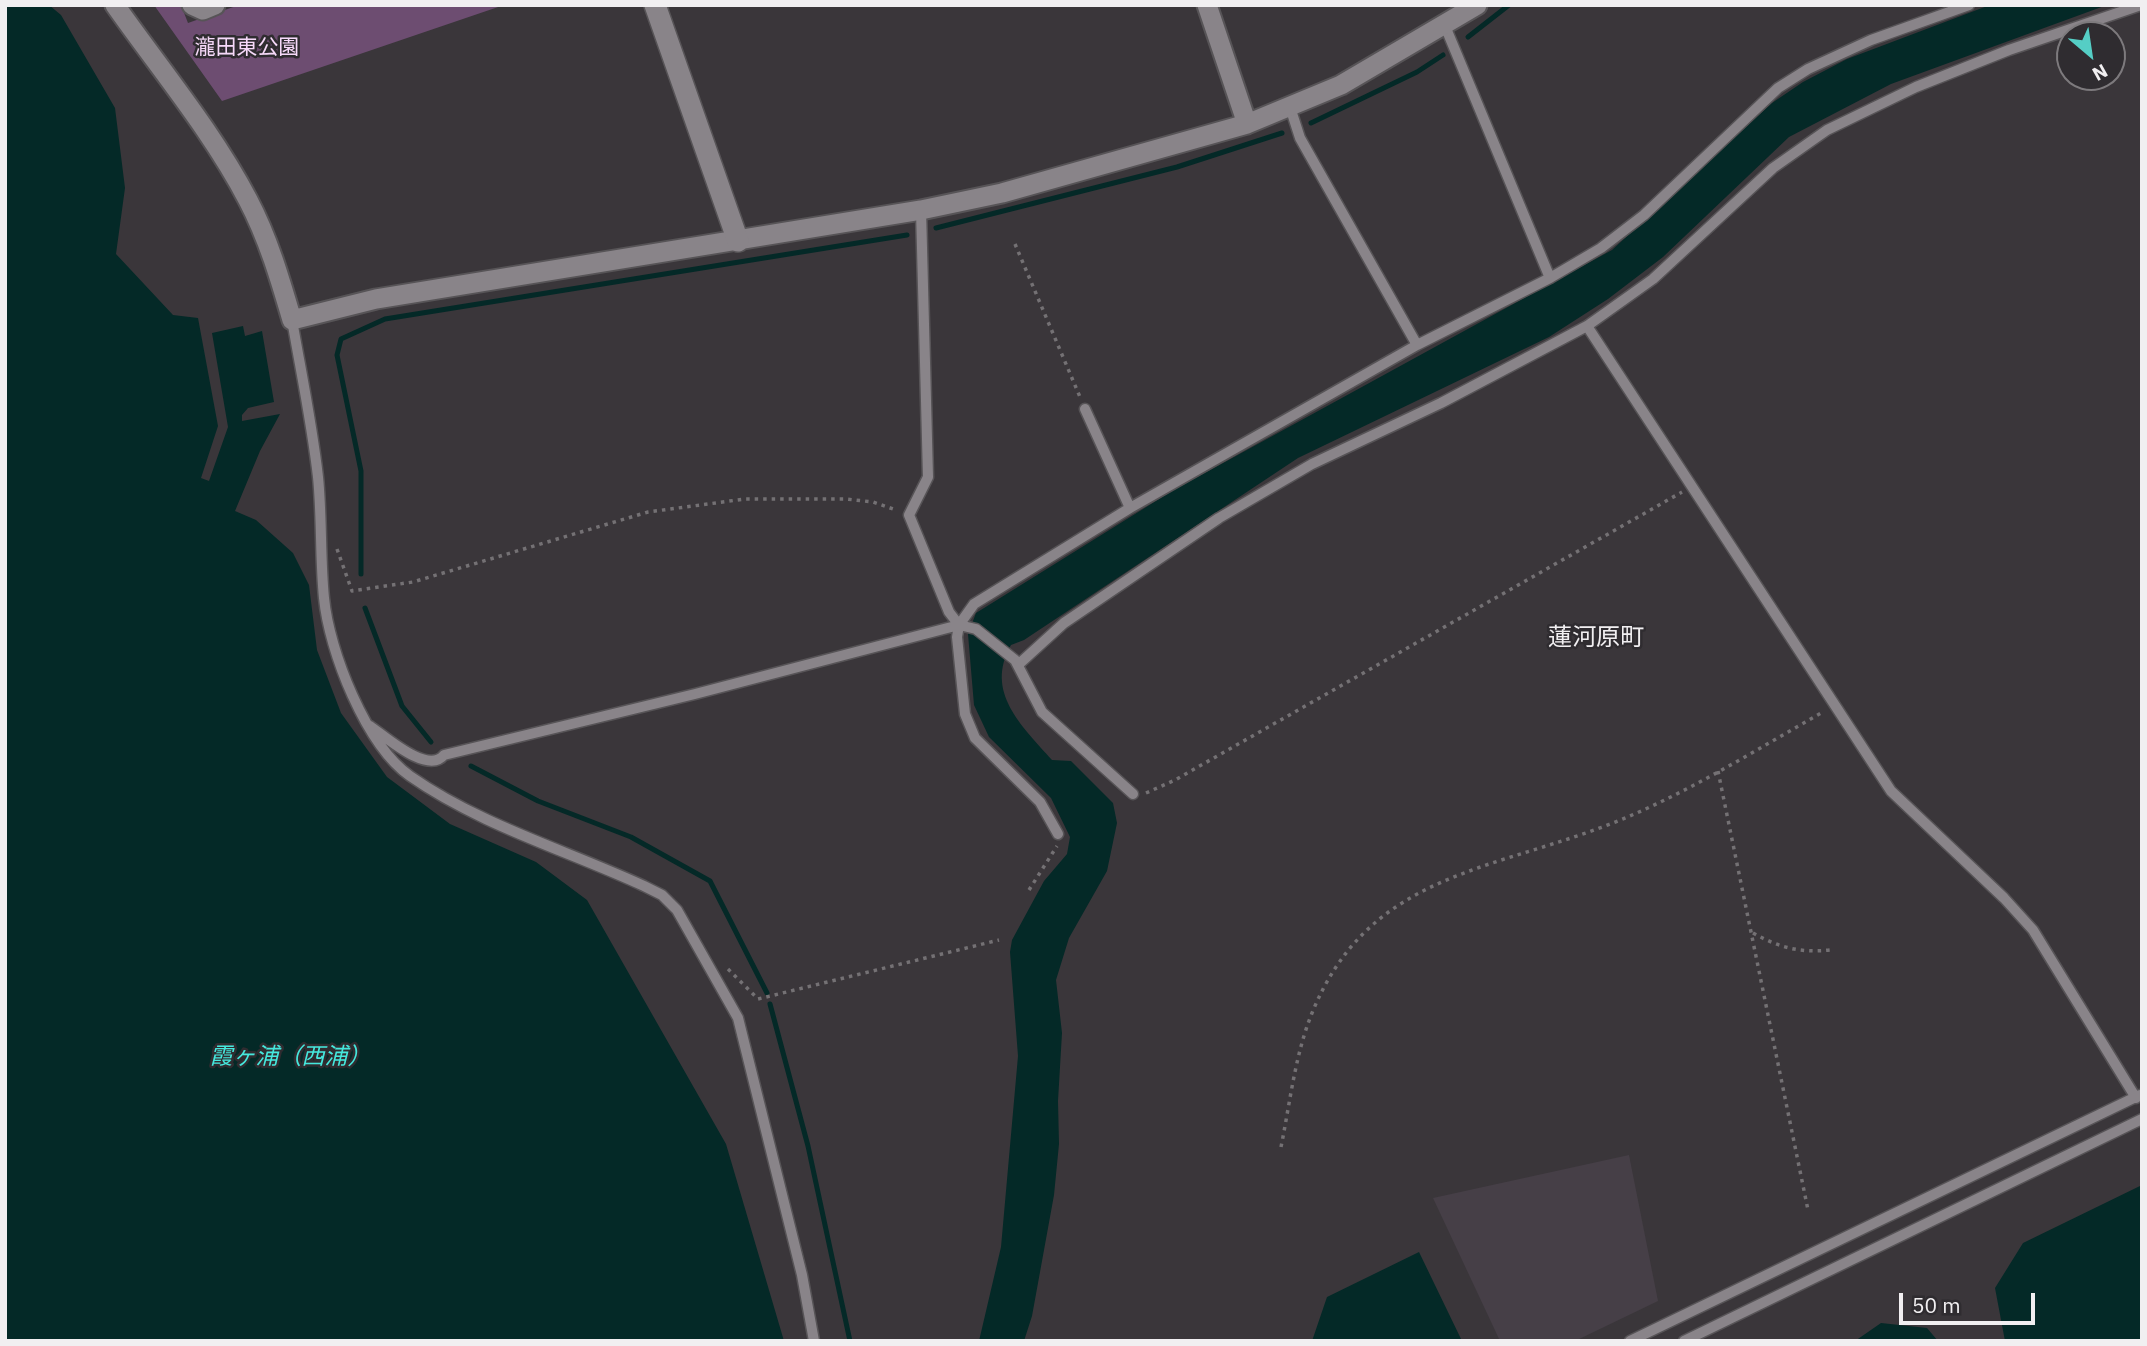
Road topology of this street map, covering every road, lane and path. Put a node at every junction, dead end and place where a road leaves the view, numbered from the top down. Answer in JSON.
{"nodes":[{"id":1,"x":115,"y":5,"type":"edge"},
{"id":2,"x":192,"y":5,"type":"edge"},
{"id":3,"x":215,"y":5,"type":"edge"},
{"id":4,"x":655,"y":5,"type":"edge"},
{"id":5,"x":1207,"y":5,"type":"edge"},
{"id":6,"x":1477,"y":5,"type":"edge"},
{"id":7,"x":1969,"y":5,"type":"edge"},
{"id":8,"x":2141,"y":5,"type":"edge"},
{"id":9,"x":2120,"y":9,"type":"edge"},
{"id":10,"x":1446,"y":26,"type":"junction"},
{"id":11,"x":1290,"y":107,"type":"junction"},
{"id":12,"x":1247,"y":124,"type":"junction"},
{"id":13,"x":921,"y":211,"type":"junction"},
{"id":14,"x":738,"y":241,"type":"junction"},
{"id":15,"x":1015,"y":244,"type":"dead end"},
{"id":16,"x":1550,"y":278,"type":"junction"},
{"id":17,"x":292,"y":320,"type":"junction"},
{"id":18,"x":1587,"y":326,"type":"junction"},
{"id":19,"x":1417,"y":345,"type":"junction"},
{"id":20,"x":1085,"y":409,"type":"joint"},
{"id":21,"x":1690,"y":487,"type":"junction"},
{"id":22,"x":1130,"y":508,"type":"junction"},
{"id":23,"x":909,"y":515,"type":"junction"},
{"id":24,"x":322,"y":523,"type":"junction"},
{"id":25,"x":959,"y":625,"type":"junction"},
{"id":26,"x":1019,"y":664,"type":"junction"},
{"id":27,"x":1834,"y":705,"type":"junction"},
{"id":28,"x":366,"y":723,"type":"junction"},
{"id":29,"x":1718,"y":771,"type":"junction"},
{"id":30,"x":1133,"y":794,"type":"joint"},
{"id":31,"x":1058,"y":834,"type":"joint"},
{"id":32,"x":1029,"y":890,"type":"dead end"},
{"id":33,"x":1753,"y":933,"type":"junction"},
{"id":34,"x":999,"y":940,"type":"dead end"},
{"id":35,"x":698,"y":946,"type":"junction"},
{"id":36,"x":1830,"y":950,"type":"dead end"},
{"id":37,"x":2139,"y":1096,"type":"edge"},
{"id":38,"x":2142,"y":1119,"type":"edge"},
{"id":39,"x":1281,"y":1147,"type":"dead end"},
{"id":40,"x":1808,"y":1210,"type":"dead end"},
{"id":41,"x":814,"y":1341,"type":"edge"},
{"id":42,"x":1630,"y":1341,"type":"edge"},
{"id":43,"x":1684,"y":1341,"type":"edge"}],
"edges":[{"from":1,"to":17,"type":"street"},
{"from":2,"to":3,"type":"street"},
{"from":4,"to":14,"type":"street"},
{"from":5,"to":12,"type":"street"},
{"from":6,"to":10,"type":"street"},
{"from":7,"to":16,"type":"lane"},
{"from":8,"to":9,"type":"lane"},
{"from":9,"to":18,"type":"lane"},
{"from":10,"to":11,"type":"street"},
{"from":10,"to":16,"type":"lane"},
{"from":11,"to":12,"type":"street"},
{"from":11,"to":19,"type":"lane"},
{"from":12,"to":13,"type":"street"},
{"from":13,"to":14,"type":"street"},
{"from":13,"to":23,"type":"lane"},
{"from":14,"to":17,"type":"street"},
{"from":15,"to":20,"type":"path"},
{"from":16,"to":19,"type":"lane"},
{"from":17,"to":24,"type":"lane"},
{"from":18,"to":21,"type":"lane"},
{"from":18,"to":26,"type":"lane"},
{"from":19,"to":22,"type":"lane"},
{"from":20,"to":22,"type":"lane"},
{"from":21,"to":27,"type":"lane"},
{"from":21,"to":30,"type":"path"},
{"from":22,"to":25,"type":"lane"},
{"from":23,"to":24,"type":"path"},
{"from":23,"to":25,"type":"lane"},
{"from":24,"to":28,"type":"lane"},
{"from":25,"to":26,"type":"lane"},
{"from":25,"to":28,"type":"lane"},
{"from":25,"to":31,"type":"lane"},
{"from":26,"to":30,"type":"lane"},
{"from":27,"to":29,"type":"path"},
{"from":27,"to":37,"type":"lane"},
{"from":28,"to":35,"type":"lane"},
{"from":29,"to":33,"type":"path"},
{"from":29,"to":39,"type":"path"},
{"from":31,"to":32,"type":"path"},
{"from":33,"to":36,"type":"path"},
{"from":33,"to":40,"type":"path"},
{"from":34,"to":35,"type":"path"},
{"from":35,"to":41,"type":"lane"},
{"from":37,"to":42,"type":"lane"},
{"from":38,"to":43,"type":"lane"}]}
